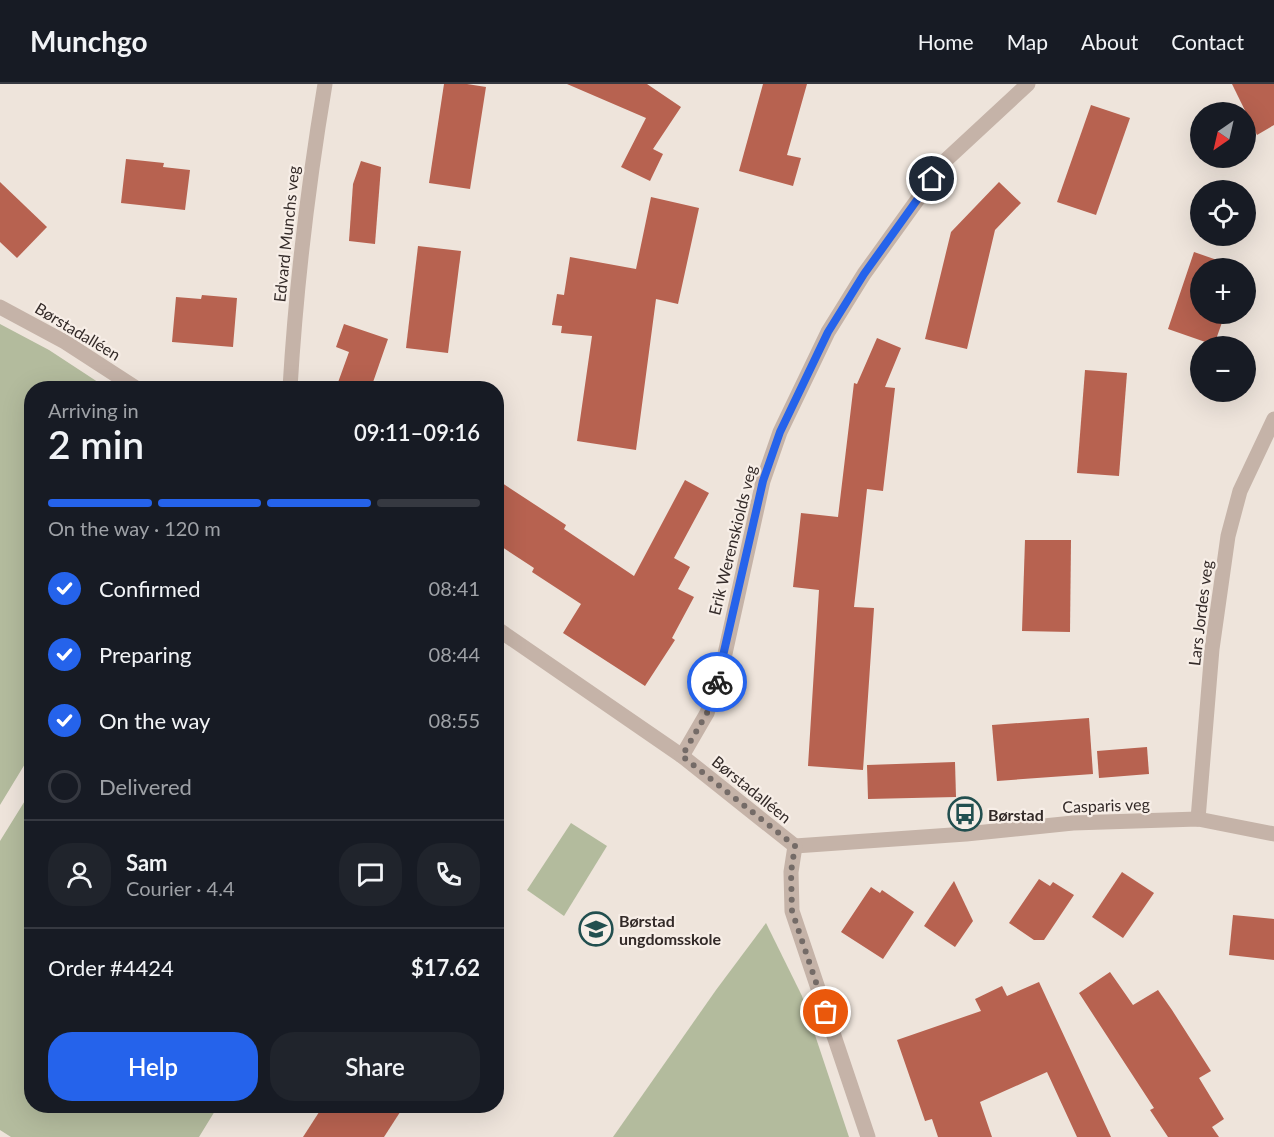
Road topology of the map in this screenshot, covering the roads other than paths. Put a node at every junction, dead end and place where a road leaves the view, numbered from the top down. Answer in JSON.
{"nodes":[{"id":1,"x":325,"y":84,"type":"edge"},
{"id":2,"x":1028,"y":84,"type":"edge"},
{"id":3,"x":0,"y":307,"type":"edge"},
{"id":4,"x":125,"y":381,"type":"edge"},
{"id":5,"x":291,"y":381,"type":"edge"},
{"id":6,"x":1274,"y":419,"type":"edge"},
{"id":7,"x":504,"y":634,"type":"edge"},
{"id":8,"x":682,"y":756,"type":"junction"},
{"id":9,"x":1198,"y":819,"type":"junction"},
{"id":10,"x":1274,"y":834,"type":"edge"},
{"id":11,"x":795,"y":846,"type":"junction"},
{"id":12,"x":868,"y":1137,"type":"edge"}],
"edges":[{"from":1,"to":5,"type":"street","name":"Edvard Munchs veg"},
{"from":2,"to":8,"type":"street","name":"Erik Werenskiolds veg"},
{"from":3,"to":4,"type":"street","name":"Børstadalléen"},
{"from":6,"to":9,"type":"street","name":"Lars Jordes veg"},
{"from":7,"to":8,"type":"street","name":"Børstadalléen"},
{"from":8,"to":11,"type":"street","name":"Børstadalléen"},
{"from":9,"to":10,"type":"street","name":"Casparis veg"},
{"from":9,"to":11,"type":"street","name":"Casparis veg"},
{"from":11,"to":12,"type":"street","name":"Børstadalléen"}]}
